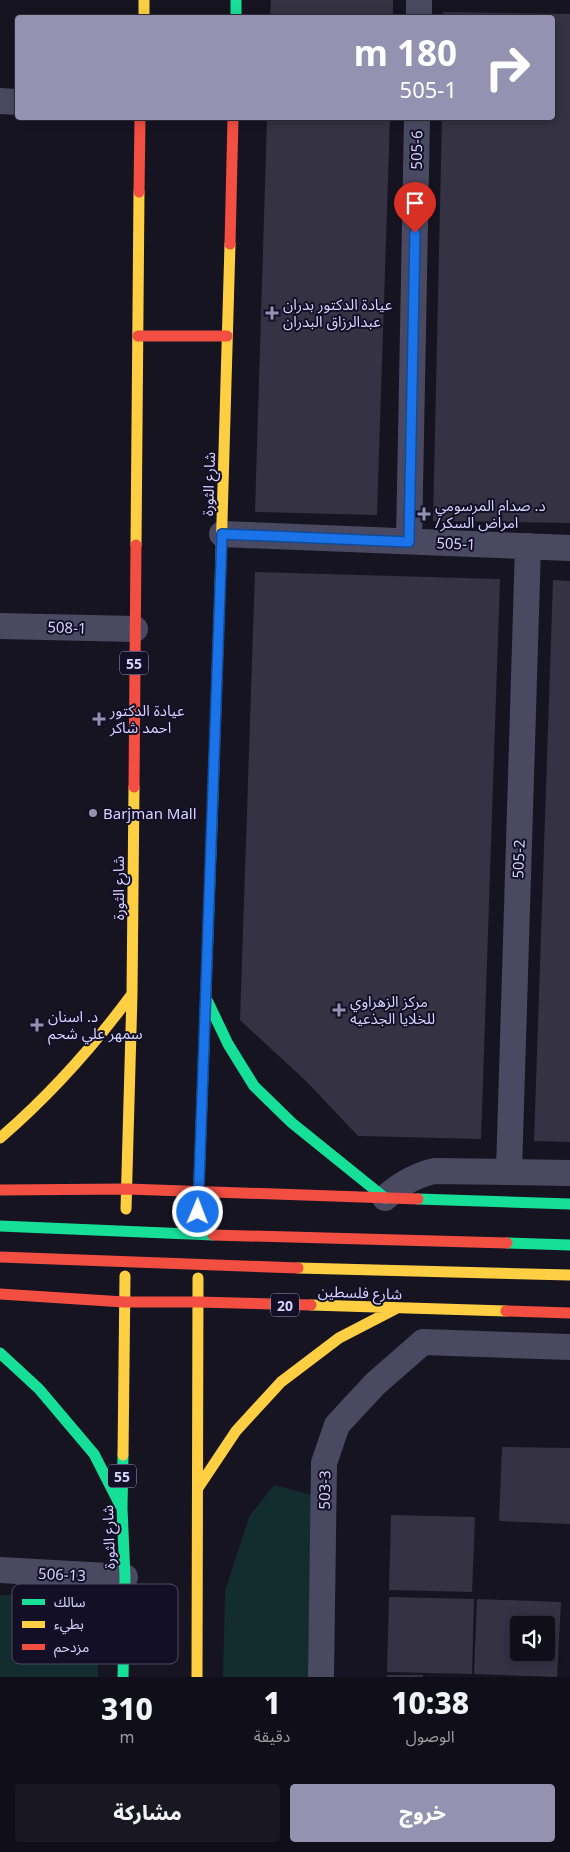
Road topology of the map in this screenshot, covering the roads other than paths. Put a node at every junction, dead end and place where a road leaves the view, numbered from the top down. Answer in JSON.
{"nodes":[{"id":1,"x":144,"y":0,"type":"edge"},
{"id":2,"x":236,"y":0,"type":"edge"},
{"id":3,"x":419,"y":0,"type":"edge"},
{"id":4,"x":144,"y":15,"type":"edge"},
{"id":5,"x":236,"y":15,"type":"edge"},
{"id":6,"x":419,"y":15,"type":"edge"},
{"id":7,"x":0,"y":101,"type":"edge"},
{"id":8,"x":15,"y":102,"type":"edge"},
{"id":9,"x":140,"y":120,"type":"edge"},
{"id":10,"x":233,"y":120,"type":"edge"},
{"id":11,"x":417,"y":120,"type":"edge"},
{"id":12,"x":138,"y":336,"type":"junction"},
{"id":13,"x":227,"y":336,"type":"junction"},
{"id":14,"x":222,"y":534,"type":"junction"},
{"id":15,"x":409,"y":542,"type":"junction"},
{"id":16,"x":528,"y":546,"type":"junction"},
{"id":17,"x":570,"y":548,"type":"edge"},
{"id":18,"x":0,"y":626,"type":"edge"},
{"id":19,"x":135,"y":629,"type":"junction"},
{"id":20,"x":132,"y":994,"type":"junction"},
{"id":21,"x":206,"y":998,"type":"junction"},
{"id":22,"x":0,"y":1138,"type":"edge"},
{"id":23,"x":509,"y":1171,"type":"junction"},
{"id":24,"x":570,"y":1173,"type":"edge"},
{"id":25,"x":127,"y":1189,"type":"junction"},
{"id":26,"x":0,"y":1190,"type":"edge"},
{"id":27,"x":198,"y":1192,"type":"junction"},
{"id":28,"x":385,"y":1198,"type":"junction"},
{"id":29,"x":570,"y":1204,"type":"edge"},
{"id":30,"x":126,"y":1209,"type":"dead end"},
{"id":31,"x":198,"y":1212,"type":"dead end"},
{"id":32,"x":0,"y":1226,"type":"edge"},
{"id":33,"x":570,"y":1245,"type":"edge"},
{"id":34,"x":0,"y":1257,"type":"edge"},
{"id":35,"x":570,"y":1275,"type":"edge"},
{"id":36,"x":125,"y":1276,"type":"dead end"},
{"id":37,"x":198,"y":1278,"type":"dead end"},
{"id":38,"x":0,"y":1294,"type":"edge"},
{"id":39,"x":124,"y":1302,"type":"junction"},
{"id":40,"x":197,"y":1302,"type":"junction"},
{"id":41,"x":398,"y":1308,"type":"junction"},
{"id":42,"x":570,"y":1313,"type":"edge"},
{"id":43,"x":570,"y":1347,"type":"edge"},
{"id":44,"x":0,"y":1352,"type":"edge"},
{"id":45,"x":198,"y":1488,"type":"junction"},
{"id":46,"x":122,"y":1508,"type":"junction"},
{"id":47,"x":0,"y":1570,"type":"edge"},
{"id":48,"x":125,"y":1577,"type":"junction"},
{"id":49,"x":125,"y":1584,"type":"edge"},
{"id":50,"x":122,"y":1664,"type":"edge"},
{"id":51,"x":122,"y":1677,"type":"edge"},
{"id":52,"x":197,"y":1677,"type":"edge"},
{"id":53,"x":320,"y":1677,"type":"edge"}],
"edges":[{"from":1,"to":4,"type":"main road"},
{"from":2,"to":5,"type":"main road"},
{"from":3,"to":6,"type":"street"},
{"from":7,"to":8,"type":"street"},
{"from":9,"to":12,"type":"main road","name":"شارع الثورة","number":"55"},
{"from":10,"to":13,"type":"main road","name":"شارع الثورة"},
{"from":11,"to":15,"type":"street","name":"505-6"},
{"from":12,"to":13,"type":"main road"},
{"from":12,"to":19,"type":"main road","name":"شارع الثورة","number":"55"},
{"from":13,"to":14,"type":"main road","name":"شارع الثورة"},
{"from":14,"to":15,"type":"street","name":"505-1"},
{"from":14,"to":21,"type":"main road","name":"شارع الثورة"},
{"from":15,"to":16,"type":"street","name":"505-1"},
{"from":16,"to":17,"type":"street","name":"505-1"},
{"from":16,"to":23,"type":"street","name":"505-2"},
{"from":18,"to":19,"type":"street","name":"508-1"},
{"from":19,"to":20,"type":"main road","name":"شارع الثورة","number":"55"},
{"from":20,"to":22,"type":"main road"},
{"from":20,"to":25,"type":"main road","name":"شارع الثورة","number":"55"},
{"from":21,"to":27,"type":"main road","name":"شارع الثورة"},
{"from":21,"to":28,"type":"main road"},
{"from":23,"to":24,"type":"street"},
{"from":23,"to":28,"type":"street"},
{"from":25,"to":26,"type":"main road"},
{"from":25,"to":27,"type":"main road"},
{"from":25,"to":30,"type":"main road","name":"شارع الثورة","number":"55"},
{"from":27,"to":28,"type":"main road"},
{"from":27,"to":31,"type":"main road","name":"شارع الثورة"},
{"from":28,"to":29,"type":"main road"},
{"from":32,"to":33,"type":"main road","bridge":true},
{"from":34,"to":35,"type":"main road","name":"شارع فلسطين","bridge":true},
{"from":36,"to":39,"type":"main road","name":"شارع الثورة","number":"55"},
{"from":37,"to":40,"type":"main road"},
{"from":38,"to":39,"type":"main road","name":"شارع فلسطين","number":"20"},
{"from":39,"to":40,"type":"main road","name":"شارع فلسطين","number":"20"},
{"from":39,"to":46,"type":"main road","name":"شارع الثورة","number":"55"},
{"from":40,"to":41,"type":"main road","name":"شارع فلسطين","number":"20"},
{"from":40,"to":45,"type":"main road"},
{"from":41,"to":42,"type":"main road","name":"شارع فلسطين","number":"20"},
{"from":41,"to":45,"type":"main road"},
{"from":43,"to":53,"type":"street","name":"503-3"},
{"from":44,"to":46,"type":"main road"},
{"from":45,"to":52,"type":"main road"},
{"from":46,"to":48,"type":"main road","name":"شارع الثورة","number":"55"},
{"from":47,"to":48,"type":"street","name":"506-13"},
{"from":48,"to":49,"type":"main road","name":"شارع الثورة","number":"55"},
{"from":50,"to":51,"type":"main road","name":"شارع الثورة","number":"55"}]}
